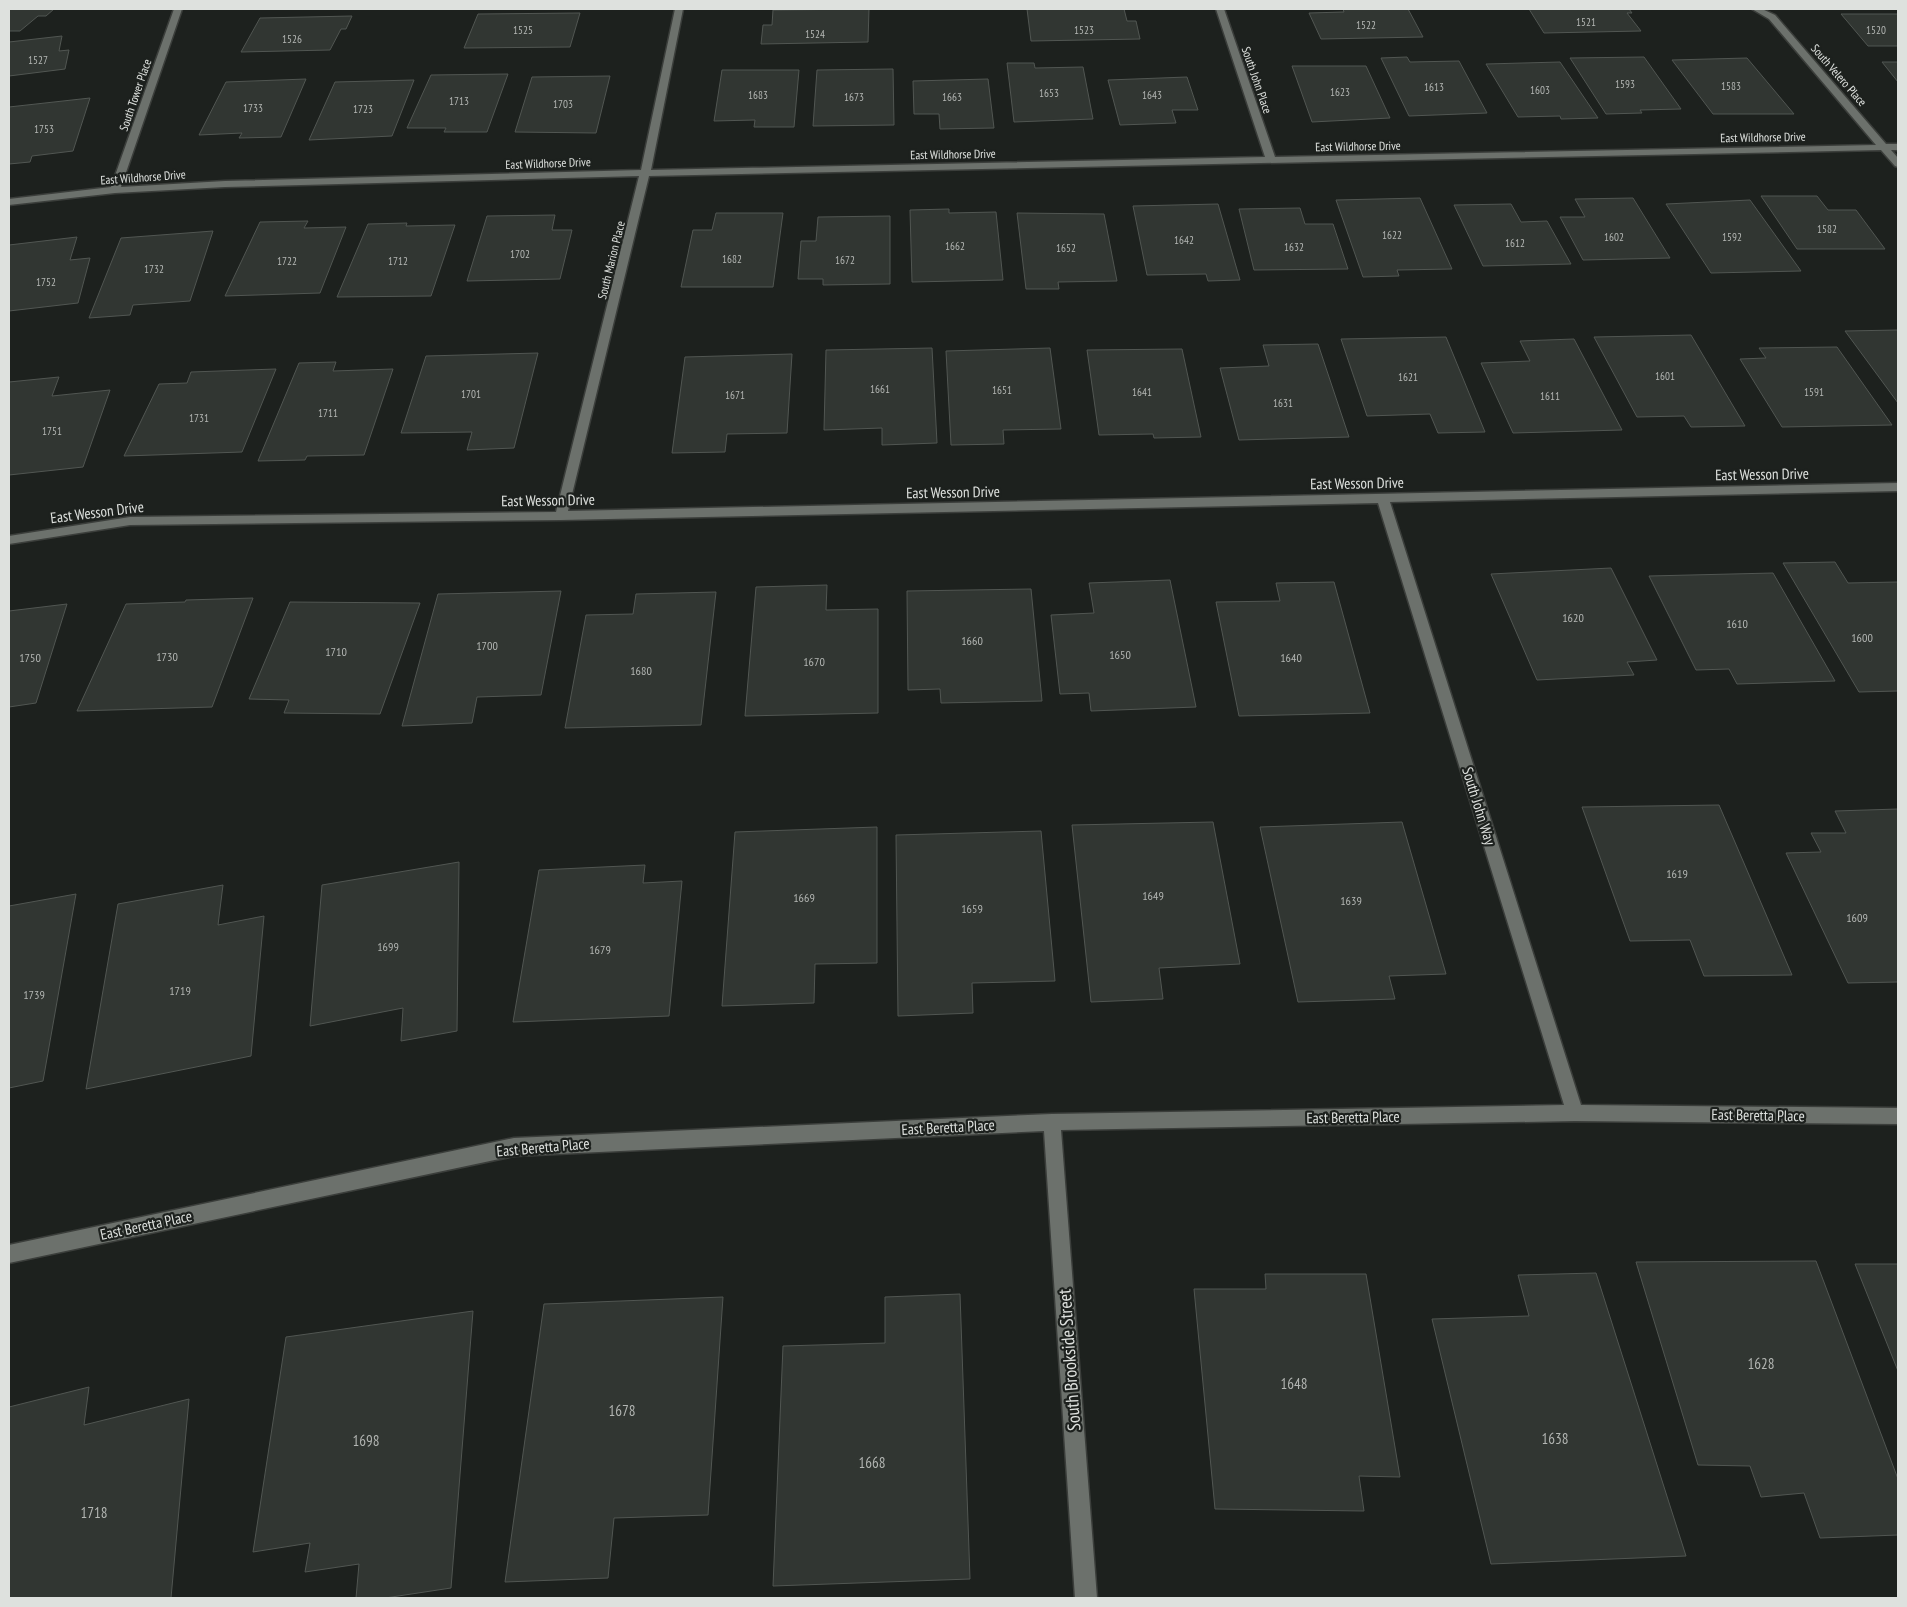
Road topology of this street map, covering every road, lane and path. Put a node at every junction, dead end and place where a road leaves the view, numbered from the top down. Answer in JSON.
{"nodes":[{"id":1,"x":178,"y":9,"type":"edge"},
{"id":2,"x":679,"y":9,"type":"edge"},
{"id":3,"x":1220,"y":9,"type":"edge"},
{"id":4,"x":1756,"y":9,"type":"edge"},
{"id":5,"x":1884,"y":147,"type":"junction"},
{"id":6,"x":1898,"y":147,"type":"edge"},
{"id":7,"x":1271,"y":160,"type":"junction"},
{"id":8,"x":1898,"y":164,"type":"edge"},
{"id":9,"x":645,"y":173,"type":"junction"},
{"id":10,"x":115,"y":190,"type":"junction"},
{"id":11,"x":9,"y":202,"type":"edge"},
{"id":12,"x":1898,"y":487,"type":"edge"},
{"id":13,"x":1382,"y":499,"type":"junction"},
{"id":14,"x":561,"y":516,"type":"junction"},
{"id":15,"x":9,"y":540,"type":"edge"},
{"id":16,"x":1575,"y":1113,"type":"junction"},
{"id":17,"x":1898,"y":1116,"type":"edge"},
{"id":18,"x":1052,"y":1122,"type":"junction"},
{"id":19,"x":9,"y":1254,"type":"edge"},
{"id":20,"x":1086,"y":1598,"type":"edge"}],
"edges":[{"from":1,"to":10,"type":"street","name":"South Tower Place"},
{"from":2,"to":9,"type":"street","name":"South Marion Place"},
{"from":3,"to":7,"type":"street","name":"South John Place"},
{"from":4,"to":5,"type":"street","name":"South Velero Place"},
{"from":5,"to":6,"type":"street","name":"East Wildhorse Drive"},
{"from":5,"to":7,"type":"street","name":"East Wildhorse Drive"},
{"from":5,"to":8,"type":"street","name":"South Velero Place"},
{"from":7,"to":9,"type":"street","name":"East Wildhorse Drive"},
{"from":9,"to":10,"type":"street","name":"East Wildhorse Drive"},
{"from":9,"to":14,"type":"street","name":"South Marion Place"},
{"from":10,"to":11,"type":"street","name":"East Wildhorse Drive"},
{"from":12,"to":13,"type":"street","name":"East Wesson Drive"},
{"from":13,"to":14,"type":"street","name":"East Wesson Drive"},
{"from":13,"to":16,"type":"street","name":"South John Way"},
{"from":14,"to":15,"type":"street","name":"East Wesson Drive"},
{"from":16,"to":17,"type":"street","name":"East Beretta Place"},
{"from":16,"to":18,"type":"street","name":"East Beretta Place"},
{"from":18,"to":19,"type":"street","name":"East Beretta Place"},
{"from":18,"to":20,"type":"street","name":"South Brookside Street"}]}
